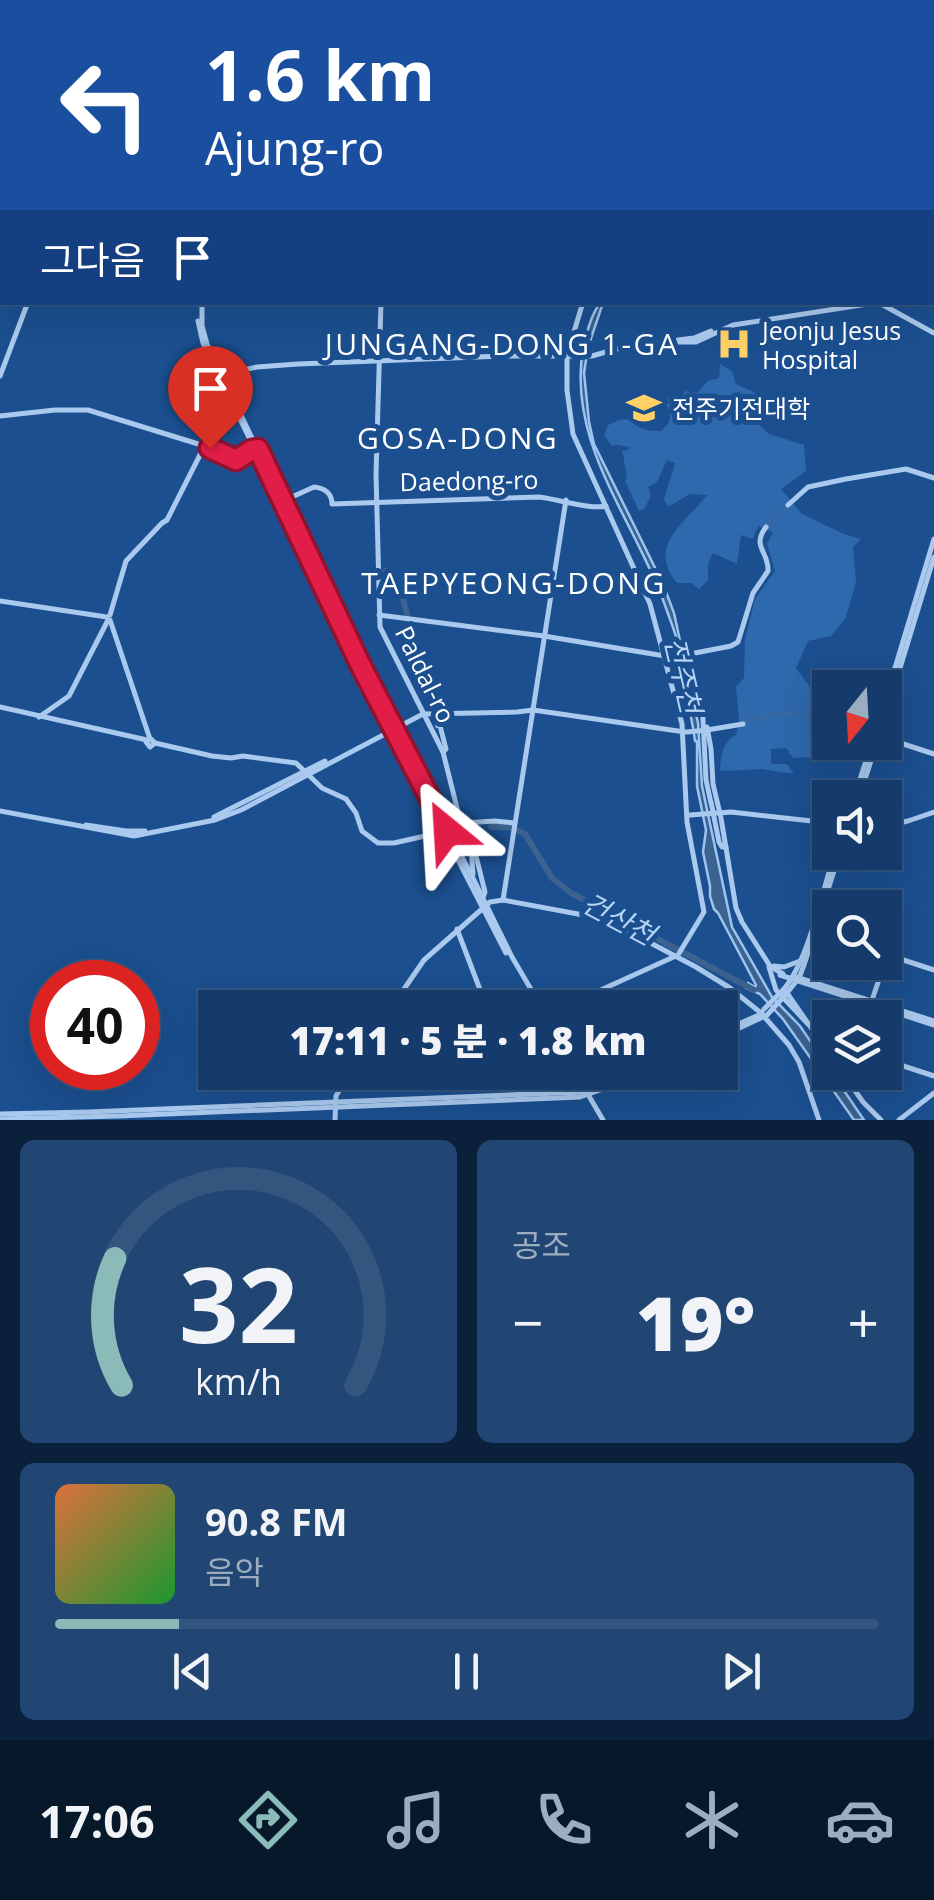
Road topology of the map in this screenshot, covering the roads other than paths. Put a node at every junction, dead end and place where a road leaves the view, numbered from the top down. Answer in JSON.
{"nodes":[{"id":1,"x":25,"y":305,"type":"edge"},
{"id":2,"x":25,"y":305,"type":"edge"},
{"id":3,"x":200,"y":305,"type":"edge"},
{"id":4,"x":381,"y":305,"type":"edge"},
{"id":5,"x":583,"y":305,"type":"edge"},
{"id":6,"x":840,"y":305,"type":"edge"},
{"id":7,"x":857,"y":305,"type":"edge"},
{"id":8,"x":883,"y":305,"type":"edge"},
{"id":9,"x":887,"y":305,"type":"edge"},
{"id":10,"x":934,"y":332,"type":"edge"},
{"id":11,"x":592,"y":355,"type":"junction"},
{"id":12,"x":568,"y":356,"type":"junction"},
{"id":13,"x":379,"y":362,"type":"junction"},
{"id":14,"x":0,"y":368,"type":"edge"},
{"id":15,"x":0,"y":376,"type":"edge"},
{"id":16,"x":220,"y":376,"type":"junction"},
{"id":17,"x":220,"y":386,"type":"junction"},
{"id":18,"x":0,"y":417,"type":"edge"},
{"id":19,"x":204,"y":446,"type":"junction"},
{"id":20,"x":253,"y":452,"type":"junction"},
{"id":21,"x":377,"y":466,"type":"junction"},
{"id":22,"x":385,"y":470,"type":"dead end"},
{"id":23,"x":934,"y":478,"type":"edge"},
{"id":24,"x":566,"y":500,"type":"junction"},
{"id":25,"x":280,"y":501,"type":"junction"},
{"id":26,"x":377,"y":503,"type":"junction"},
{"id":27,"x":788,"y":505,"type":"tunnel mouth"},
{"id":28,"x":606,"y":506,"type":"junction"},
{"id":29,"x":598,"y":508,"type":"junction"},
{"id":30,"x":609,"y":513,"type":"junction"},
{"id":31,"x":766,"y":527,"type":"dead end"},
{"id":32,"x":934,"y":539,"type":"edge"},
{"id":33,"x":932,"y":558,"type":"edge"},
{"id":34,"x":0,"y":601,"type":"edge"},
{"id":35,"x":379,"y":615,"type":"junction"},
{"id":36,"x":109,"y":618,"type":"junction"},
{"id":37,"x":544,"y":636,"type":"junction"},
{"id":38,"x":667,"y":656,"type":"junction"},
{"id":39,"x":895,"y":670,"type":"edge"},
{"id":40,"x":899,"y":670,"type":"edge"},
{"id":41,"x":702,"y":700,"type":"dead end"},
{"id":42,"x":0,"y":709,"type":"edge"},
{"id":43,"x":533,"y":709,"type":"junction"},
{"id":44,"x":427,"y":711,"type":"junction"},
{"id":45,"x":37,"y":718,"type":"junction"},
{"id":46,"x":387,"y":720,"type":"junction"},
{"id":47,"x":428,"y":722,"type":"junction"},
{"id":48,"x":743,"y":723,"type":"tunnel mouth"},
{"id":49,"x":392,"y":729,"type":"junction"},
{"id":50,"x":432,"y":730,"type":"junction"},
{"id":51,"x":686,"y":731,"type":"junction"},
{"id":52,"x":708,"y":731,"type":"junction"},
{"id":53,"x":398,"y":739,"type":"junction"},
{"id":54,"x":150,"y":742,"type":"junction"},
{"id":55,"x":902,"y":743,"type":"edge"},
{"id":56,"x":443,"y":752,"type":"junction"},
{"id":57,"x":934,"y":753,"type":"edge"},
{"id":58,"x":306,"y":773,"type":"junction"},
{"id":59,"x":712,"y":781,"type":"junction"},
{"id":60,"x":711,"y":803,"type":"junction"},
{"id":61,"x":0,"y":809,"type":"edge"},
{"id":62,"x":934,"y":812,"type":"edge"},
{"id":63,"x":718,"y":813,"type":"junction"},
{"id":64,"x":688,"y":815,"type":"junction"},
{"id":65,"x":812,"y":821,"type":"edge"},
{"id":66,"x":902,"y":823,"type":"edge"},
{"id":67,"x":462,"y":824,"type":"junction"},
{"id":68,"x":514,"y":826,"type":"junction"},
{"id":69,"x":446,"y":832,"type":"junction"},
{"id":70,"x":470,"y":848,"type":"junction"},
{"id":71,"x":726,"y":848,"type":"junction"},
{"id":72,"x":465,"y":867,"type":"junction"},
{"id":73,"x":472,"y":876,"type":"junction"},
{"id":74,"x":481,"y":897,"type":"junction"},
{"id":75,"x":502,"y":900,"type":"junction"},
{"id":76,"x":482,"y":908,"type":"junction"},
{"id":77,"x":458,"y":930,"type":"junction"},
{"id":78,"x":812,"y":932,"type":"edge"},
{"id":79,"x":812,"y":933,"type":"edge"},
{"id":80,"x":806,"y":944,"type":"junction"},
{"id":81,"x":758,"y":945,"type":"junction"},
{"id":82,"x":673,"y":958,"type":"junction"},
{"id":83,"x":902,"y":962,"type":"edge"},
{"id":84,"x":802,"y":963,"type":"junction"},
{"id":85,"x":934,"y":970,"type":"edge"},
{"id":86,"x":793,"y":977,"type":"junction"},
{"id":87,"x":404,"y":990,"type":"edge"},
{"id":88,"x":480,"y":990,"type":"edge"},
{"id":89,"x":530,"y":990,"type":"edge"},
{"id":90,"x":530,"y":990,"type":"edge"},
{"id":91,"x":602,"y":990,"type":"edge"},
{"id":92,"x":603,"y":990,"type":"edge"},
{"id":93,"x":786,"y":991,"type":"junction"},
{"id":94,"x":865,"y":1000,"type":"edge"},
{"id":95,"x":865,"y":1000,"type":"edge"},
{"id":96,"x":794,"y":1002,"type":"junction"},
{"id":97,"x":902,"y":1012,"type":"edge"},
{"id":98,"x":761,"y":1015,"type":"junction"},
{"id":99,"x":934,"y":1023,"type":"edge"},
{"id":100,"x":810,"y":1025,"type":"junction"},
{"id":101,"x":738,"y":1026,"type":"edge"},
{"id":102,"x":812,"y":1028,"type":"edge"},
{"id":103,"x":902,"y":1066,"type":"edge"},
{"id":104,"x":934,"y":1076,"type":"edge"},
{"id":105,"x":518,"y":1090,"type":"edge"},
{"id":106,"x":579,"y":1090,"type":"edge"},
{"id":107,"x":594,"y":1090,"type":"edge"},
{"id":108,"x":599,"y":1090,"type":"edge"},
{"id":109,"x":856,"y":1090,"type":"edge"},
{"id":110,"x":340,"y":1091,"type":"joint"},
{"id":111,"x":589,"y":1092,"type":"junction"},
{"id":112,"x":934,"y":1093,"type":"edge"},
{"id":113,"x":578,"y":1094,"type":"junction"},
{"id":114,"x":520,"y":1095,"type":"junction"},
{"id":115,"x":530,"y":1099,"type":"junction"},
{"id":116,"x":346,"y":1104,"type":"junction"},
{"id":117,"x":595,"y":1104,"type":"junction"},
{"id":118,"x":526,"y":1108,"type":"dead end"},
{"id":119,"x":334,"y":1110,"type":"edge"},
{"id":120,"x":0,"y":1115,"type":"edge"},
{"id":121,"x":605,"y":1120,"type":"edge"},
{"id":122,"x":818,"y":1120,"type":"edge"},
{"id":123,"x":881,"y":1120,"type":"edge"},
{"id":124,"x":899,"y":1120,"type":"edge"}],
"edges":[{"from":1,"to":14,"type":"street"},
{"from":2,"to":15,"type":"street"},
{"from":3,"to":16,"type":"street"},
{"from":4,"to":13,"type":"street","name":"Paldal-ro"},
{"from":5,"to":12,"type":"street"},
{"from":6,"to":11,"type":"street"},
{"from":7,"to":11,"type":"street"},
{"from":8,"to":10,"type":"street"},
{"from":9,"to":10,"type":"street"},
{"from":11,"to":12,"type":"street"},
{"from":12,"to":13,"type":"street"},
{"from":12,"to":28,"type":"street"},
{"from":12,"to":38,"type":"street"},
{"from":13,"to":16,"type":"street"},
{"from":13,"to":21,"type":"street","name":"Paldal-ro"},
{"from":16,"to":17,"type":"street"},
{"from":16,"to":20,"type":"street"},
{"from":17,"to":19,"type":"street"},
{"from":17,"to":20,"type":"street"},
{"from":18,"to":19,"type":"street"},
{"from":19,"to":20,"type":"street"},
{"from":19,"to":36,"type":"street"},
{"from":20,"to":25,"type":"street"},
{"from":20,"to":25,"type":"street"},
{"from":21,"to":22,"type":"street"},
{"from":21,"to":26,"type":"street","name":"Paldal-ro"},
{"from":23,"to":27,"type":"street"},
{"from":24,"to":26,"type":"street","name":"Daedong-ro"},
{"from":24,"to":29,"type":"street","name":"Daedong-ro"},
{"from":24,"to":37,"type":"street"},
{"from":25,"to":26,"type":"street","name":"Daedong-ro"},
{"from":25,"to":46,"type":"street"},
{"from":26,"to":35,"type":"street","name":"Paldal-ro"},
{"from":28,"to":29,"type":"street","name":"Daedong-ro"},
{"from":28,"to":30,"type":"street"},
{"from":29,"to":30,"type":"street"},
{"from":30,"to":38,"type":"street"},
{"from":31,"to":38,"type":"street"},
{"from":32,"to":33,"type":"street"},
{"from":33,"to":39,"type":"street"},
{"from":33,"to":40,"type":"street"},
{"from":34,"to":36,"type":"street"},
{"from":35,"to":37,"type":"street"},
{"from":35,"to":44,"type":"street","name":"Paldal-ro"},
{"from":36,"to":45,"type":"street"},
{"from":36,"to":54,"type":"street"},
{"from":37,"to":38,"type":"street"},
{"from":37,"to":43,"type":"street"},
{"from":38,"to":51,"type":"street"},
{"from":41,"to":60,"type":"street"},
{"from":42,"to":45,"type":"street"},
{"from":43,"to":44,"type":"street"},
{"from":43,"to":51,"type":"street"},
{"from":43,"to":68,"type":"street"},
{"from":44,"to":47,"type":"street","name":"Paldal-ro"},
{"from":44,"to":47,"type":"street"},
{"from":44,"to":49,"type":"street"},
{"from":44,"to":50,"type":"street"},
{"from":44,"to":56,"type":"street"},
{"from":45,"to":54,"type":"street"},
{"from":46,"to":49,"type":"street"},
{"from":46,"to":49,"type":"street"},
{"from":47,"to":50,"type":"street","name":"Paldal-ro"},
{"from":48,"to":52,"type":"street"},
{"from":49,"to":53,"type":"street"},
{"from":49,"to":53,"type":"street"},
{"from":49,"to":58,"type":"street"},
{"from":50,"to":56,"type":"street","name":"Paldal-ro"},
{"from":51,"to":52,"type":"street","bridge":true},
{"from":51,"to":64,"type":"street"},
{"from":52,"to":59,"type":"street"},
{"from":53,"to":69,"type":"street"},
{"from":54,"to":58,"type":"street"},
{"from":55,"to":57,"type":"street"},
{"from":56,"to":67,"type":"street","name":"Paldal-ro"},
{"from":58,"to":61,"type":"street"},
{"from":58,"to":61,"type":"street"},
{"from":58,"to":69,"type":"street"},
{"from":59,"to":60,"type":"street"},
{"from":59,"to":63,"type":"street"},
{"from":60,"to":71,"type":"street"},
{"from":62,"to":66,"type":"street"},
{"from":63,"to":64,"type":"street","bridge":true},
{"from":63,"to":65,"type":"street"},
{"from":63,"to":71,"type":"street"},
{"from":64,"to":82,"type":"street"},
{"from":67,"to":68,"type":"street"},
{"from":67,"to":70,"type":"street","name":"Paldal-ro"},
{"from":68,"to":75,"type":"street"},
{"from":69,"to":72,"type":"street"},
{"from":70,"to":72,"type":"street"},
{"from":70,"to":73,"type":"street","name":"Paldal-ro"},
{"from":70,"to":74,"type":"street"},
{"from":71,"to":81,"type":"street"},
{"from":72,"to":73,"type":"street"},
{"from":72,"to":74,"type":"street"},
{"from":73,"to":74,"type":"street"},
{"from":74,"to":76,"type":"street"},
{"from":74,"to":76,"type":"street"},
{"from":75,"to":76,"type":"street"},
{"from":75,"to":82,"type":"street"},
{"from":76,"to":77,"type":"street"},
{"from":76,"to":82,"type":"street"},
{"from":76,"to":89,"type":"street"},
{"from":76,"to":90,"type":"street"},
{"from":77,"to":87,"type":"street"},
{"from":77,"to":88,"type":"street"},
{"from":78,"to":80,"type":"street"},
{"from":79,"to":84,"type":"street"},
{"from":80,"to":84,"type":"street"},
{"from":80,"to":86,"type":"street"},
{"from":81,"to":86,"type":"street"},
{"from":81,"to":86,"type":"street"},
{"from":82,"to":91,"type":"street"},
{"from":82,"to":92,"type":"street"},
{"from":82,"to":98,"type":"street"},
{"from":83,"to":85,"type":"street"},
{"from":84,"to":86,"type":"street"},
{"from":84,"to":86,"type":"street"},
{"from":84,"to":86,"type":"street"},
{"from":86,"to":93,"type":"street"},
{"from":86,"to":93,"type":"street"},
{"from":86,"to":94,"type":"street"},
{"from":86,"to":95,"type":"street"},
{"from":86,"to":96,"type":"street"},
{"from":86,"to":100,"type":"street"},
{"from":93,"to":96,"type":"street"},
{"from":93,"to":98,"type":"street","bridge":true},
{"from":96,"to":100,"type":"street"},
{"from":97,"to":99,"type":"street"},
{"from":98,"to":101,"type":"street"},
{"from":98,"to":122,"type":"street"},
{"from":98,"to":122,"type":"street"},
{"from":100,"to":102,"type":"street"},
{"from":103,"to":104,"type":"street"},
{"from":105,"to":114,"type":"street"},
{"from":106,"to":113,"type":"street"},
{"from":107,"to":111,"type":"street"},
{"from":108,"to":117,"type":"street"},
{"from":109,"to":123,"type":"street"},
{"from":110,"to":116,"type":"street"},
{"from":110,"to":119,"type":"street"},
{"from":111,"to":113,"type":"street"},
{"from":111,"to":117,"type":"street"},
{"from":112,"to":124,"type":"street"},
{"from":113,"to":114,"type":"street"},
{"from":113,"to":115,"type":"street"},
{"from":113,"to":117,"type":"street"},
{"from":114,"to":116,"type":"street"},
{"from":115,"to":116,"type":"street"},
{"from":115,"to":118,"type":"street"},
{"from":116,"to":119,"type":"street"},
{"from":116,"to":119,"type":"street"},
{"from":117,"to":121,"type":"street"},
{"from":119,"to":120,"type":"street"},
{"from":119,"to":120,"type":"street"}]}
